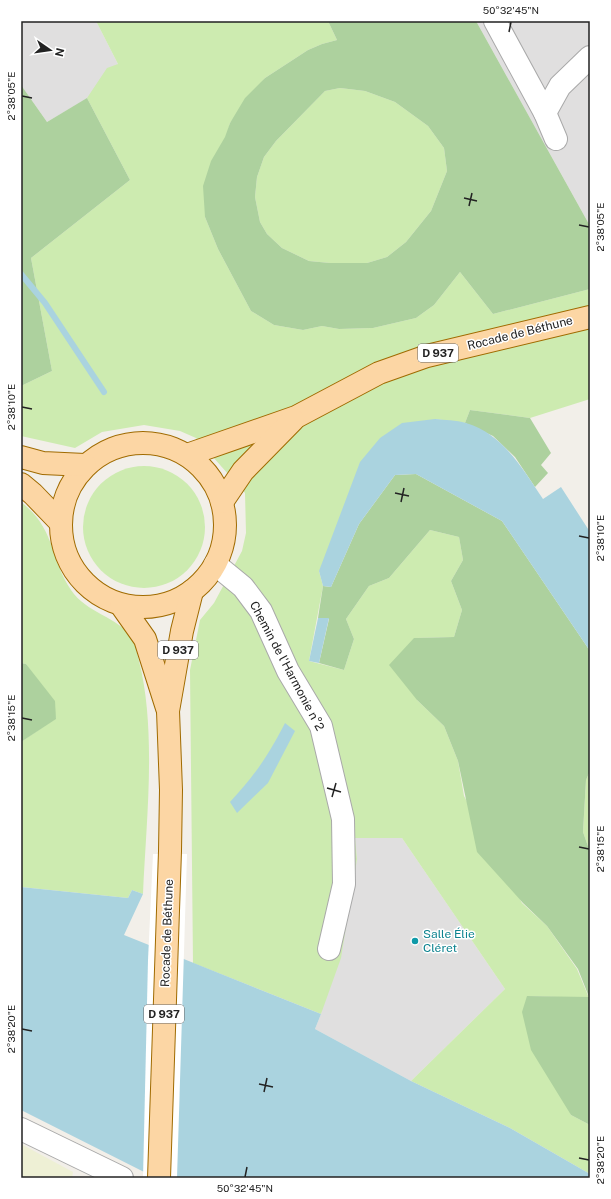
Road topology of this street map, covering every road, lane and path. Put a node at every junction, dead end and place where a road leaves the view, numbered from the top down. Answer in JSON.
{"nodes":[{"id":1,"x":495,"y":21,"type":"edge"},
{"id":2,"x":590,"y":57,"type":"edge"},
{"id":3,"x":545,"y":113,"type":"junction"},
{"id":4,"x":556,"y":139,"type":"dead end"},
{"id":5,"x":590,"y":317,"type":"edge"},
{"id":6,"x":296,"y":417,"type":"junction"},
{"id":7,"x":187,"y":455,"type":"junction"},
{"id":8,"x":21,"y":457,"type":"edge"},
{"id":9,"x":85,"y":465,"type":"junction"},
{"id":10,"x":21,"y":484,"type":"edge"},
{"id":11,"x":222,"y":502,"type":"junction"},
{"id":12,"x":60,"y":522,"type":"junction"},
{"id":13,"x":215,"y":564,"type":"junction"},
{"id":14,"x":192,"y":591,"type":"junction"},
{"id":15,"x":121,"y":605,"type":"junction"},
{"id":16,"x":168,"y":711,"type":"junction"},
{"id":17,"x":329,"y":949,"type":"dead end"},
{"id":18,"x":21,"y":1129,"type":"edge"},
{"id":19,"x":122,"y":1178,"type":"edge"},
{"id":20,"x":159,"y":1178,"type":"edge"}],
"edges":[{"from":1,"to":3,"type":"street"},
{"from":2,"to":3,"type":"street"},
{"from":3,"to":4,"type":"street"},
{"from":5,"to":6,"type":"main road","name":"Rocade de Béthune","number":"D 937"},
{"from":6,"to":7,"type":"main road","name":"Rocade de Béthune","number":"D 937"},
{"from":6,"to":11,"type":"main road","name":"Rocade de Béthune","number":"D 937"},
{"from":7,"to":9,"type":"main road"},
{"from":7,"to":11,"type":"main road"},
{"from":8,"to":9,"type":"main road"},
{"from":9,"to":12,"type":"main road"},
{"from":10,"to":12,"type":"main road"},
{"from":11,"to":13,"type":"main road"},
{"from":12,"to":15,"type":"main road"},
{"from":13,"to":14,"type":"main road"},
{"from":13,"to":17,"type":"street","name":"Chemin de l'Harmonie n°2"},
{"from":14,"to":15,"type":"main road"},
{"from":14,"to":16,"type":"main road","name":"Rocade de Béthune","number":"D 937"},
{"from":15,"to":16,"type":"main road","name":"Rocade de Béthune","number":"D 937"},
{"from":16,"to":20,"type":"main road","name":"Rocade de Béthune","number":"D 937"},
{"from":18,"to":19,"type":"street"}]}
